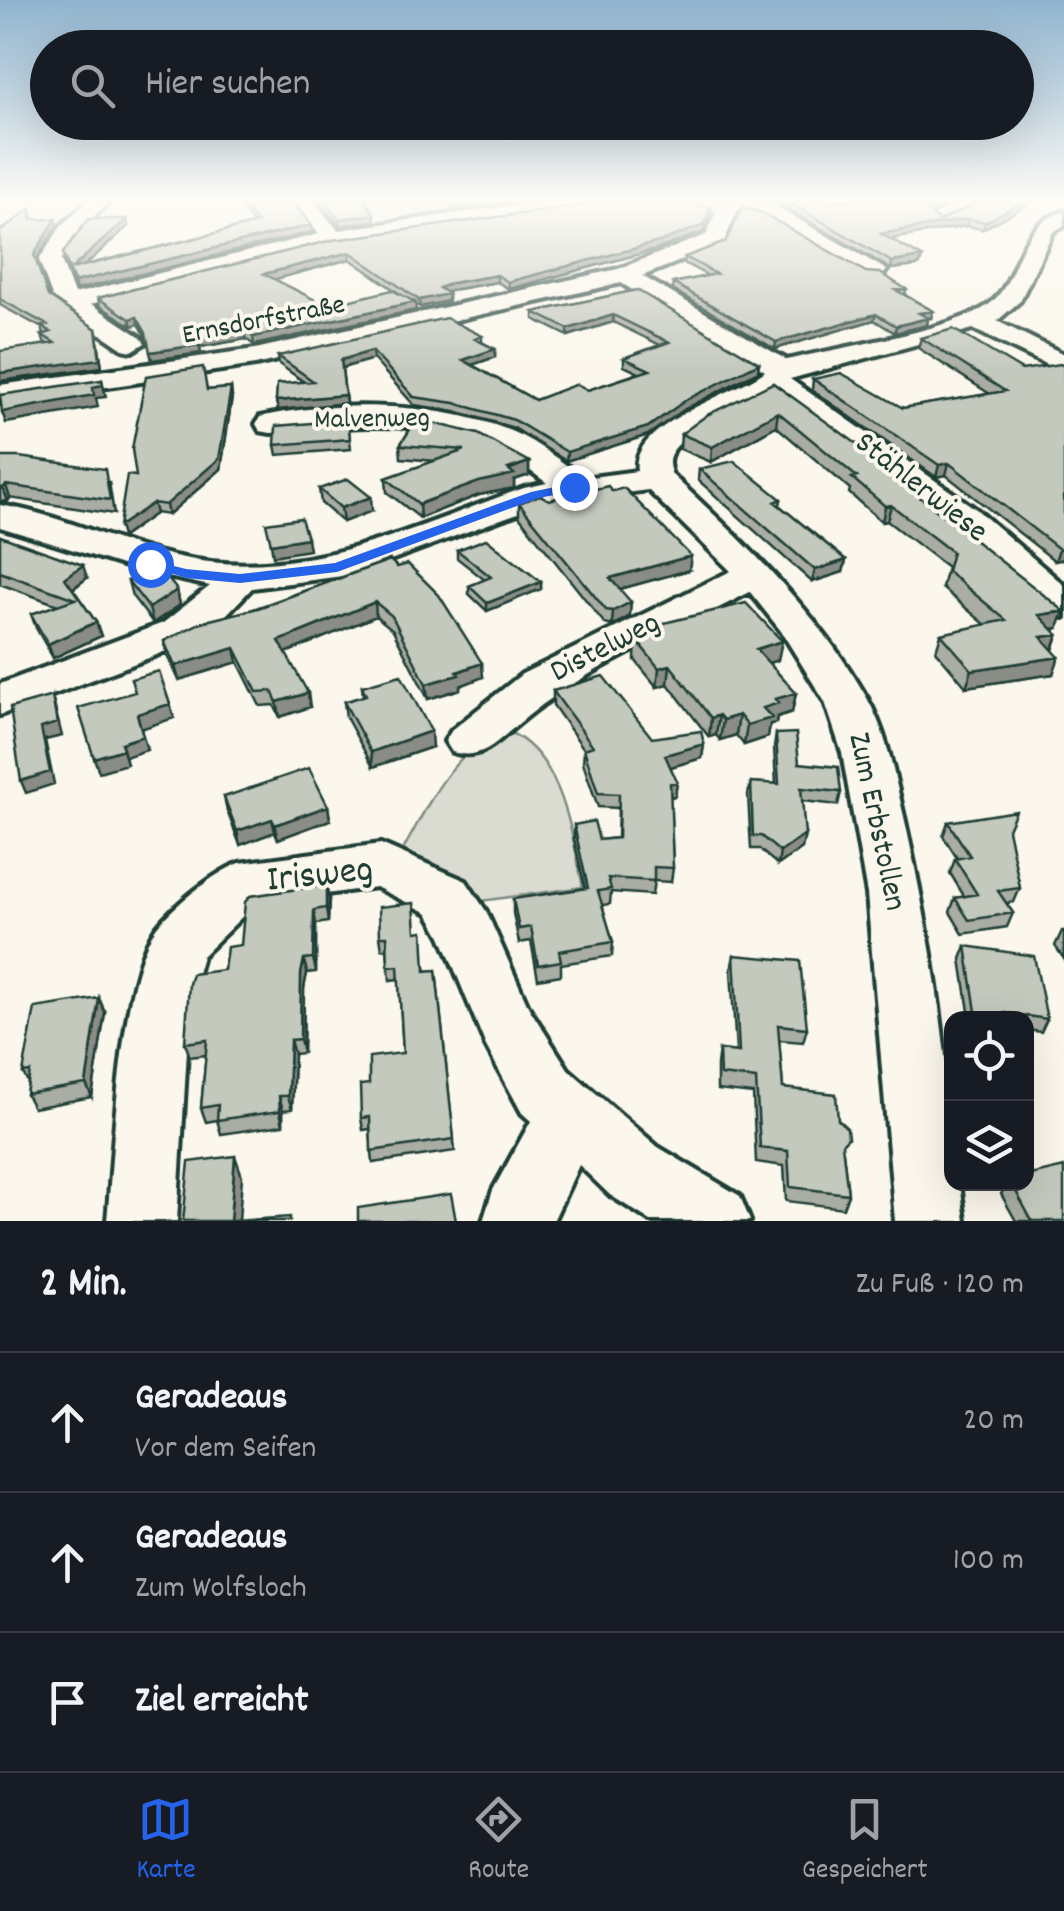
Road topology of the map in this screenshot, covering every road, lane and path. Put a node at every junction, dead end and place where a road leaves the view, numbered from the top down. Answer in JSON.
{"nodes":[{"id":1,"x":52,"y":257,"type":"edge"},
{"id":2,"x":252,"y":257,"type":"edge"},
{"id":3,"x":670,"y":257,"type":"edge"},
{"id":4,"x":852,"y":257,"type":"edge"},
{"id":5,"x":1030,"y":257,"type":"edge"},
{"id":6,"x":875,"y":270,"type":"edge"},
{"id":7,"x":624,"y":276,"type":"junction"},
{"id":8,"x":70,"y":302,"type":"junction"},
{"id":9,"x":976,"y":320,"type":"junction"},
{"id":10,"x":132,"y":343,"type":"dead end"},
{"id":11,"x":1064,"y":364,"type":"edge"},
{"id":12,"x":778,"y":375,"type":"junction"},
{"id":13,"x":0,"y":394,"type":"edge"},
{"id":14,"x":271,"y":424,"type":"dead end"},
{"id":15,"x":656,"y":479,"type":"junction"},
{"id":16,"x":574,"y":487,"type":"junction"},
{"id":17,"x":0,"y":516,"type":"edge"},
{"id":18,"x":756,"y":574,"type":"junction"},
{"id":19,"x":240,"y":578,"type":"junction"},
{"id":20,"x":1064,"y":604,"type":"edge"},
{"id":21,"x":0,"y":700,"type":"edge"},
{"id":22,"x":468,"y":741,"type":"dead end"},
{"id":23,"x":569,"y":1115,"type":"junction"},
{"id":24,"x":142,"y":1221,"type":"edge"},
{"id":25,"x":518,"y":1221,"type":"edge"},
{"id":26,"x":715,"y":1221,"type":"edge"},
{"id":27,"x":930,"y":1221,"type":"edge"}],
"edges":[{"from":1,"to":8,"type":"street"},
{"from":2,"to":8,"type":"street"},
{"from":3,"to":7,"type":"street","name":"Ernsdorfstraße"},
{"from":4,"to":6,"type":"street"},
{"from":5,"to":9,"type":"street"},
{"from":7,"to":12,"type":"street","name":"Stählerwiese"},
{"from":7,"to":13,"type":"street","name":"Ernsdorfstraße"},
{"from":8,"to":10,"type":"street"},
{"from":9,"to":11,"type":"street"},
{"from":9,"to":12,"type":"street"},
{"from":12,"to":15,"type":"street"},
{"from":12,"to":20,"type":"street","name":"Stählerwiese"},
{"from":14,"to":16,"type":"street","name":"Malvenweg"},
{"from":15,"to":16,"type":"street"},
{"from":15,"to":18,"type":"street","name":"Zum Erbstollen"},
{"from":16,"to":19,"type":"street"},
{"from":17,"to":19,"type":"street"},
{"from":18,"to":22,"type":"street","name":"Distelweg"},
{"from":18,"to":27,"type":"street","name":"Zum Erbstollen"},
{"from":19,"to":21,"type":"street"},
{"from":23,"to":24,"type":"street","name":"Irisweg"},
{"from":23,"to":25,"type":"street"},
{"from":23,"to":26,"type":"street","name":"Irisweg"}]}
